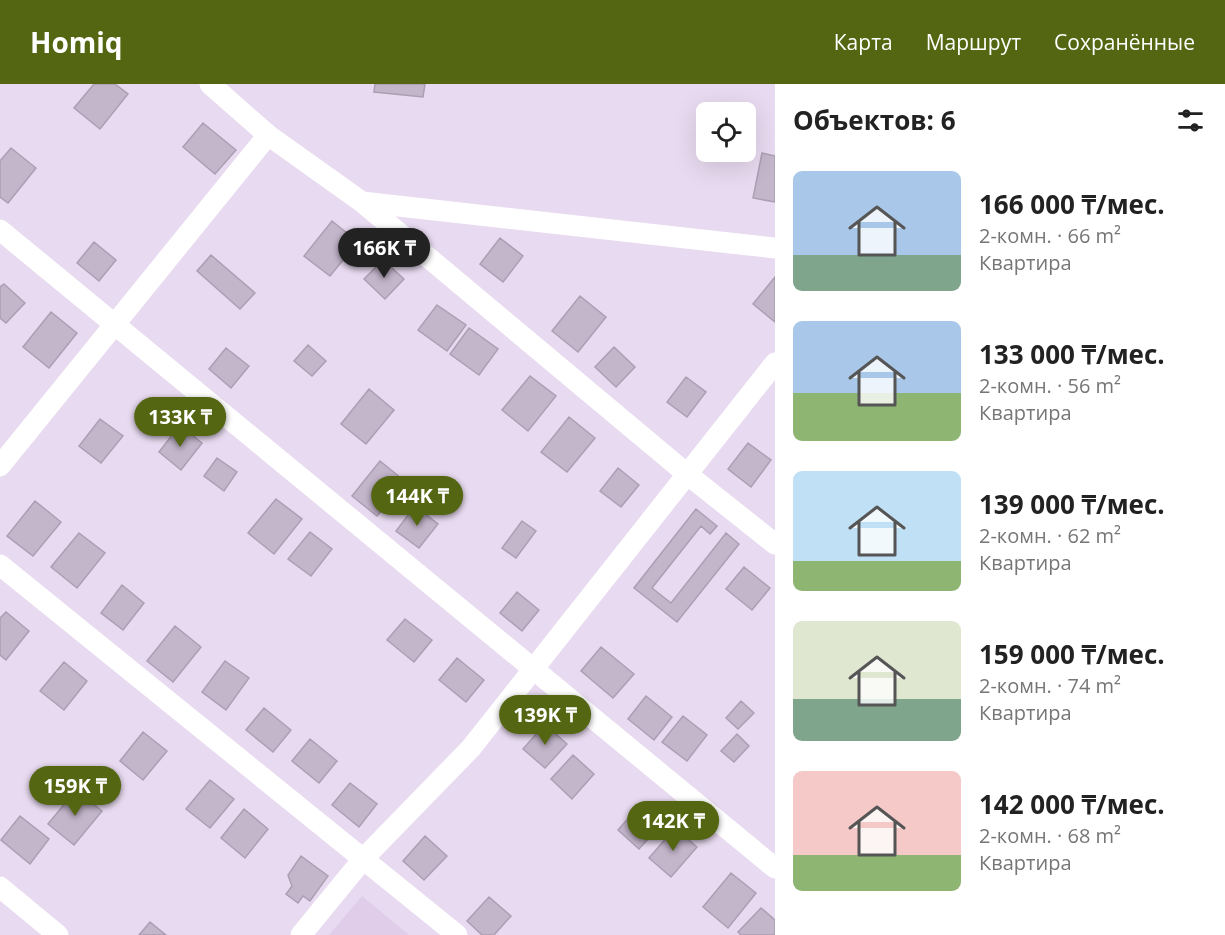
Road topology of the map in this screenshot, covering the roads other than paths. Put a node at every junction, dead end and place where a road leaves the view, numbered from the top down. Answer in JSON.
{"nodes":[{"id":1,"x":210,"y":84,"type":"edge"},
{"id":2,"x":268,"y":135,"type":"junction"},
{"id":3,"x":363,"y":202,"type":"junction"},
{"id":4,"x":0,"y":230,"type":"edge"},
{"id":5,"x":775,"y":248,"type":"edge"},
{"id":6,"x":115,"y":325,"type":"junction"},
{"id":7,"x":775,"y":363,"type":"edge"},
{"id":8,"x":0,"y":466,"type":"edge"},
{"id":9,"x":687,"y":474,"type":"junction"},
{"id":10,"x":775,"y":544,"type":"edge"},
{"id":11,"x":0,"y":565,"type":"edge"},
{"id":12,"x":534,"y":669,"type":"junction"},
{"id":13,"x":364,"y":858,"type":"junction"},
{"id":14,"x":775,"y":868,"type":"edge"},
{"id":15,"x":0,"y":887,"type":"edge"},
{"id":16,"x":58,"y":935,"type":"edge"},
{"id":17,"x":302,"y":935,"type":"edge"},
{"id":18,"x":457,"y":935,"type":"edge"}],
"edges":[{"from":1,"to":2,"type":"street"},
{"from":2,"to":3,"type":"street"},
{"from":2,"to":6,"type":"street"},
{"from":3,"to":5,"type":"street"},
{"from":3,"to":9,"type":"street"},
{"from":4,"to":6,"type":"street"},
{"from":6,"to":8,"type":"street"},
{"from":6,"to":12,"type":"street"},
{"from":7,"to":9,"type":"street"},
{"from":9,"to":10,"type":"street"},
{"from":9,"to":12,"type":"street"},
{"from":11,"to":13,"type":"street"},
{"from":12,"to":13,"type":"street"},
{"from":12,"to":14,"type":"street"},
{"from":13,"to":17,"type":"street"},
{"from":13,"to":18,"type":"street"},
{"from":15,"to":16,"type":"street"}]}
